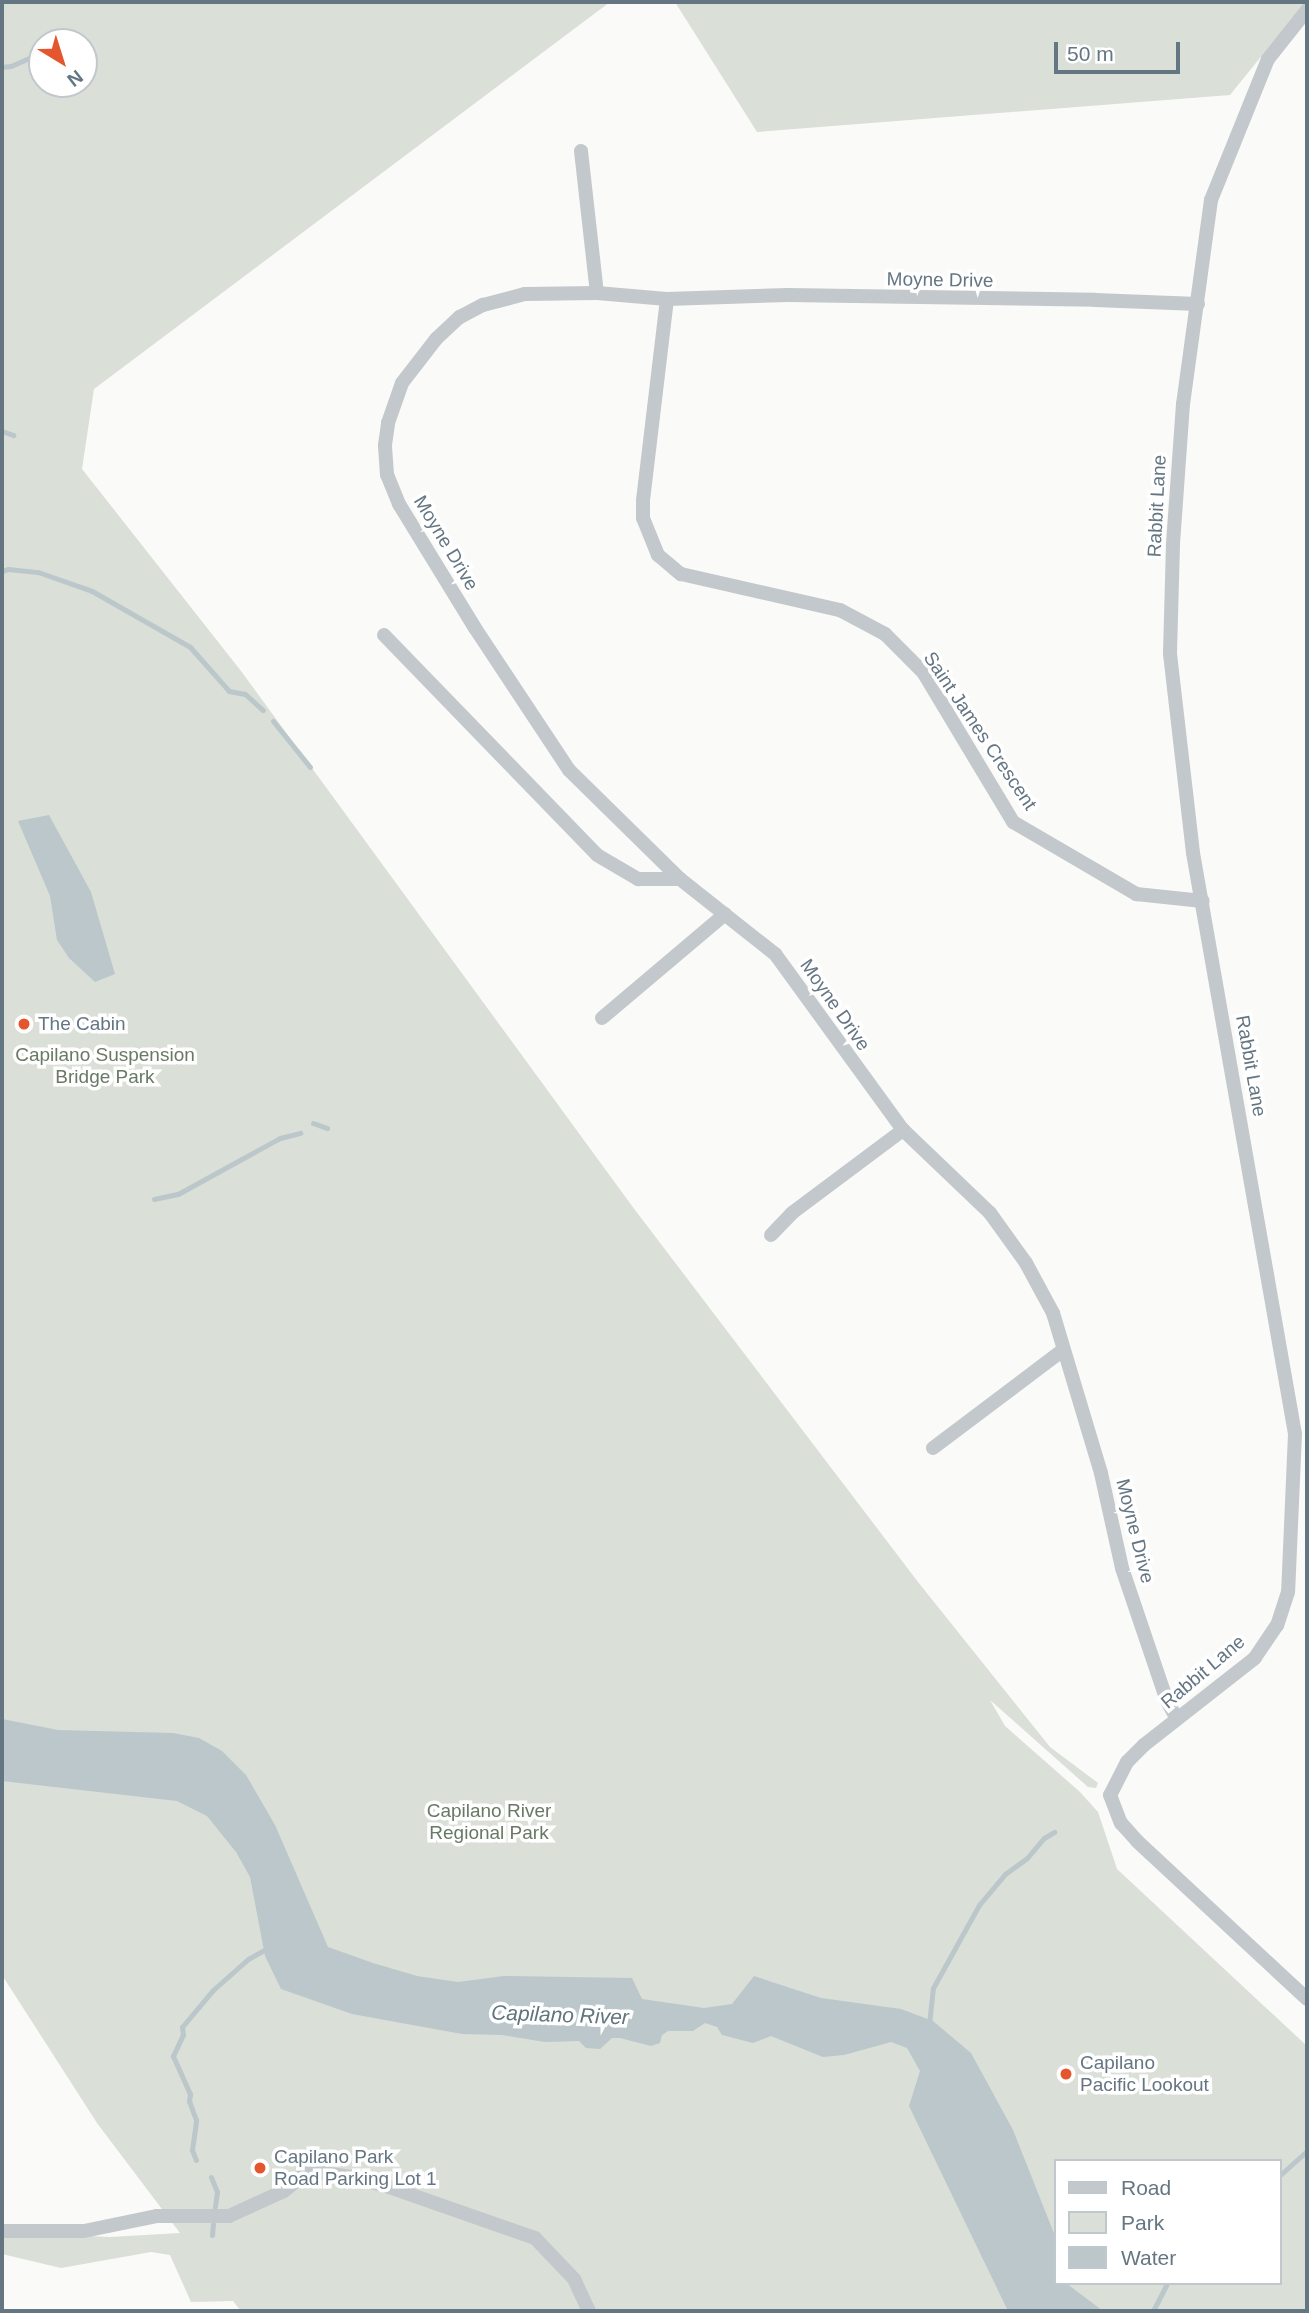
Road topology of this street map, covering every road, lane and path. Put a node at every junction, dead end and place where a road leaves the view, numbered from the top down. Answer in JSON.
{"nodes":[{"id":1,"x":1307,"y":10,"type":"edge"},
{"id":2,"x":580,"y":150,"type":"dead end"},
{"id":3,"x":597,"y":293,"type":"junction"},
{"id":4,"x":667,"y":299,"type":"junction"},
{"id":5,"x":1198,"y":304,"type":"junction"},
{"id":6,"x":384,"y":635,"type":"dead end"},
{"id":7,"x":680,"y":879,"type":"junction"},
{"id":8,"x":1203,"y":901,"type":"junction"},
{"id":9,"x":724,"y":914,"type":"junction"},
{"id":10,"x":602,"y":1018,"type":"dead end"},
{"id":11,"x":903,"y":1130,"type":"junction"},
{"id":12,"x":771,"y":1235,"type":"dead end"},
{"id":13,"x":1063,"y":1350,"type":"junction"},
{"id":14,"x":933,"y":1448,"type":"dead end"},
{"id":15,"x":1177,"y":1719,"type":"junction"},
{"id":16,"x":1307,"y":1999,"type":"edge"},
{"id":17,"x":2,"y":2231,"type":"edge"},
{"id":18,"x":589,"y":2311,"type":"edge"}],
"edges":[{"from":1,"to":5,"type":"street","name":"Rabbit Lane"},
{"from":2,"to":3,"type":"street"},
{"from":3,"to":4,"type":"street","name":"Moyne Drive"},
{"from":3,"to":7,"type":"street","name":"Moyne Drive"},
{"from":4,"to":5,"type":"street","name":"Moyne Drive"},
{"from":4,"to":8,"type":"street","name":"Saint James Crescent"},
{"from":5,"to":8,"type":"street","name":"Rabbit Lane"},
{"from":6,"to":7,"type":"street"},
{"from":7,"to":9,"type":"street","name":"Moyne Drive"},
{"from":8,"to":15,"type":"street","name":"Rabbit Lane"},
{"from":9,"to":10,"type":"street"},
{"from":9,"to":11,"type":"street","name":"Moyne Drive"},
{"from":11,"to":12,"type":"street"},
{"from":11,"to":13,"type":"street","name":"Moyne Drive"},
{"from":13,"to":14,"type":"street"},
{"from":13,"to":15,"type":"street","name":"Moyne Drive"},
{"from":15,"to":16,"type":"street","name":"Rabbit Lane"},
{"from":17,"to":18,"type":"street"}]}
